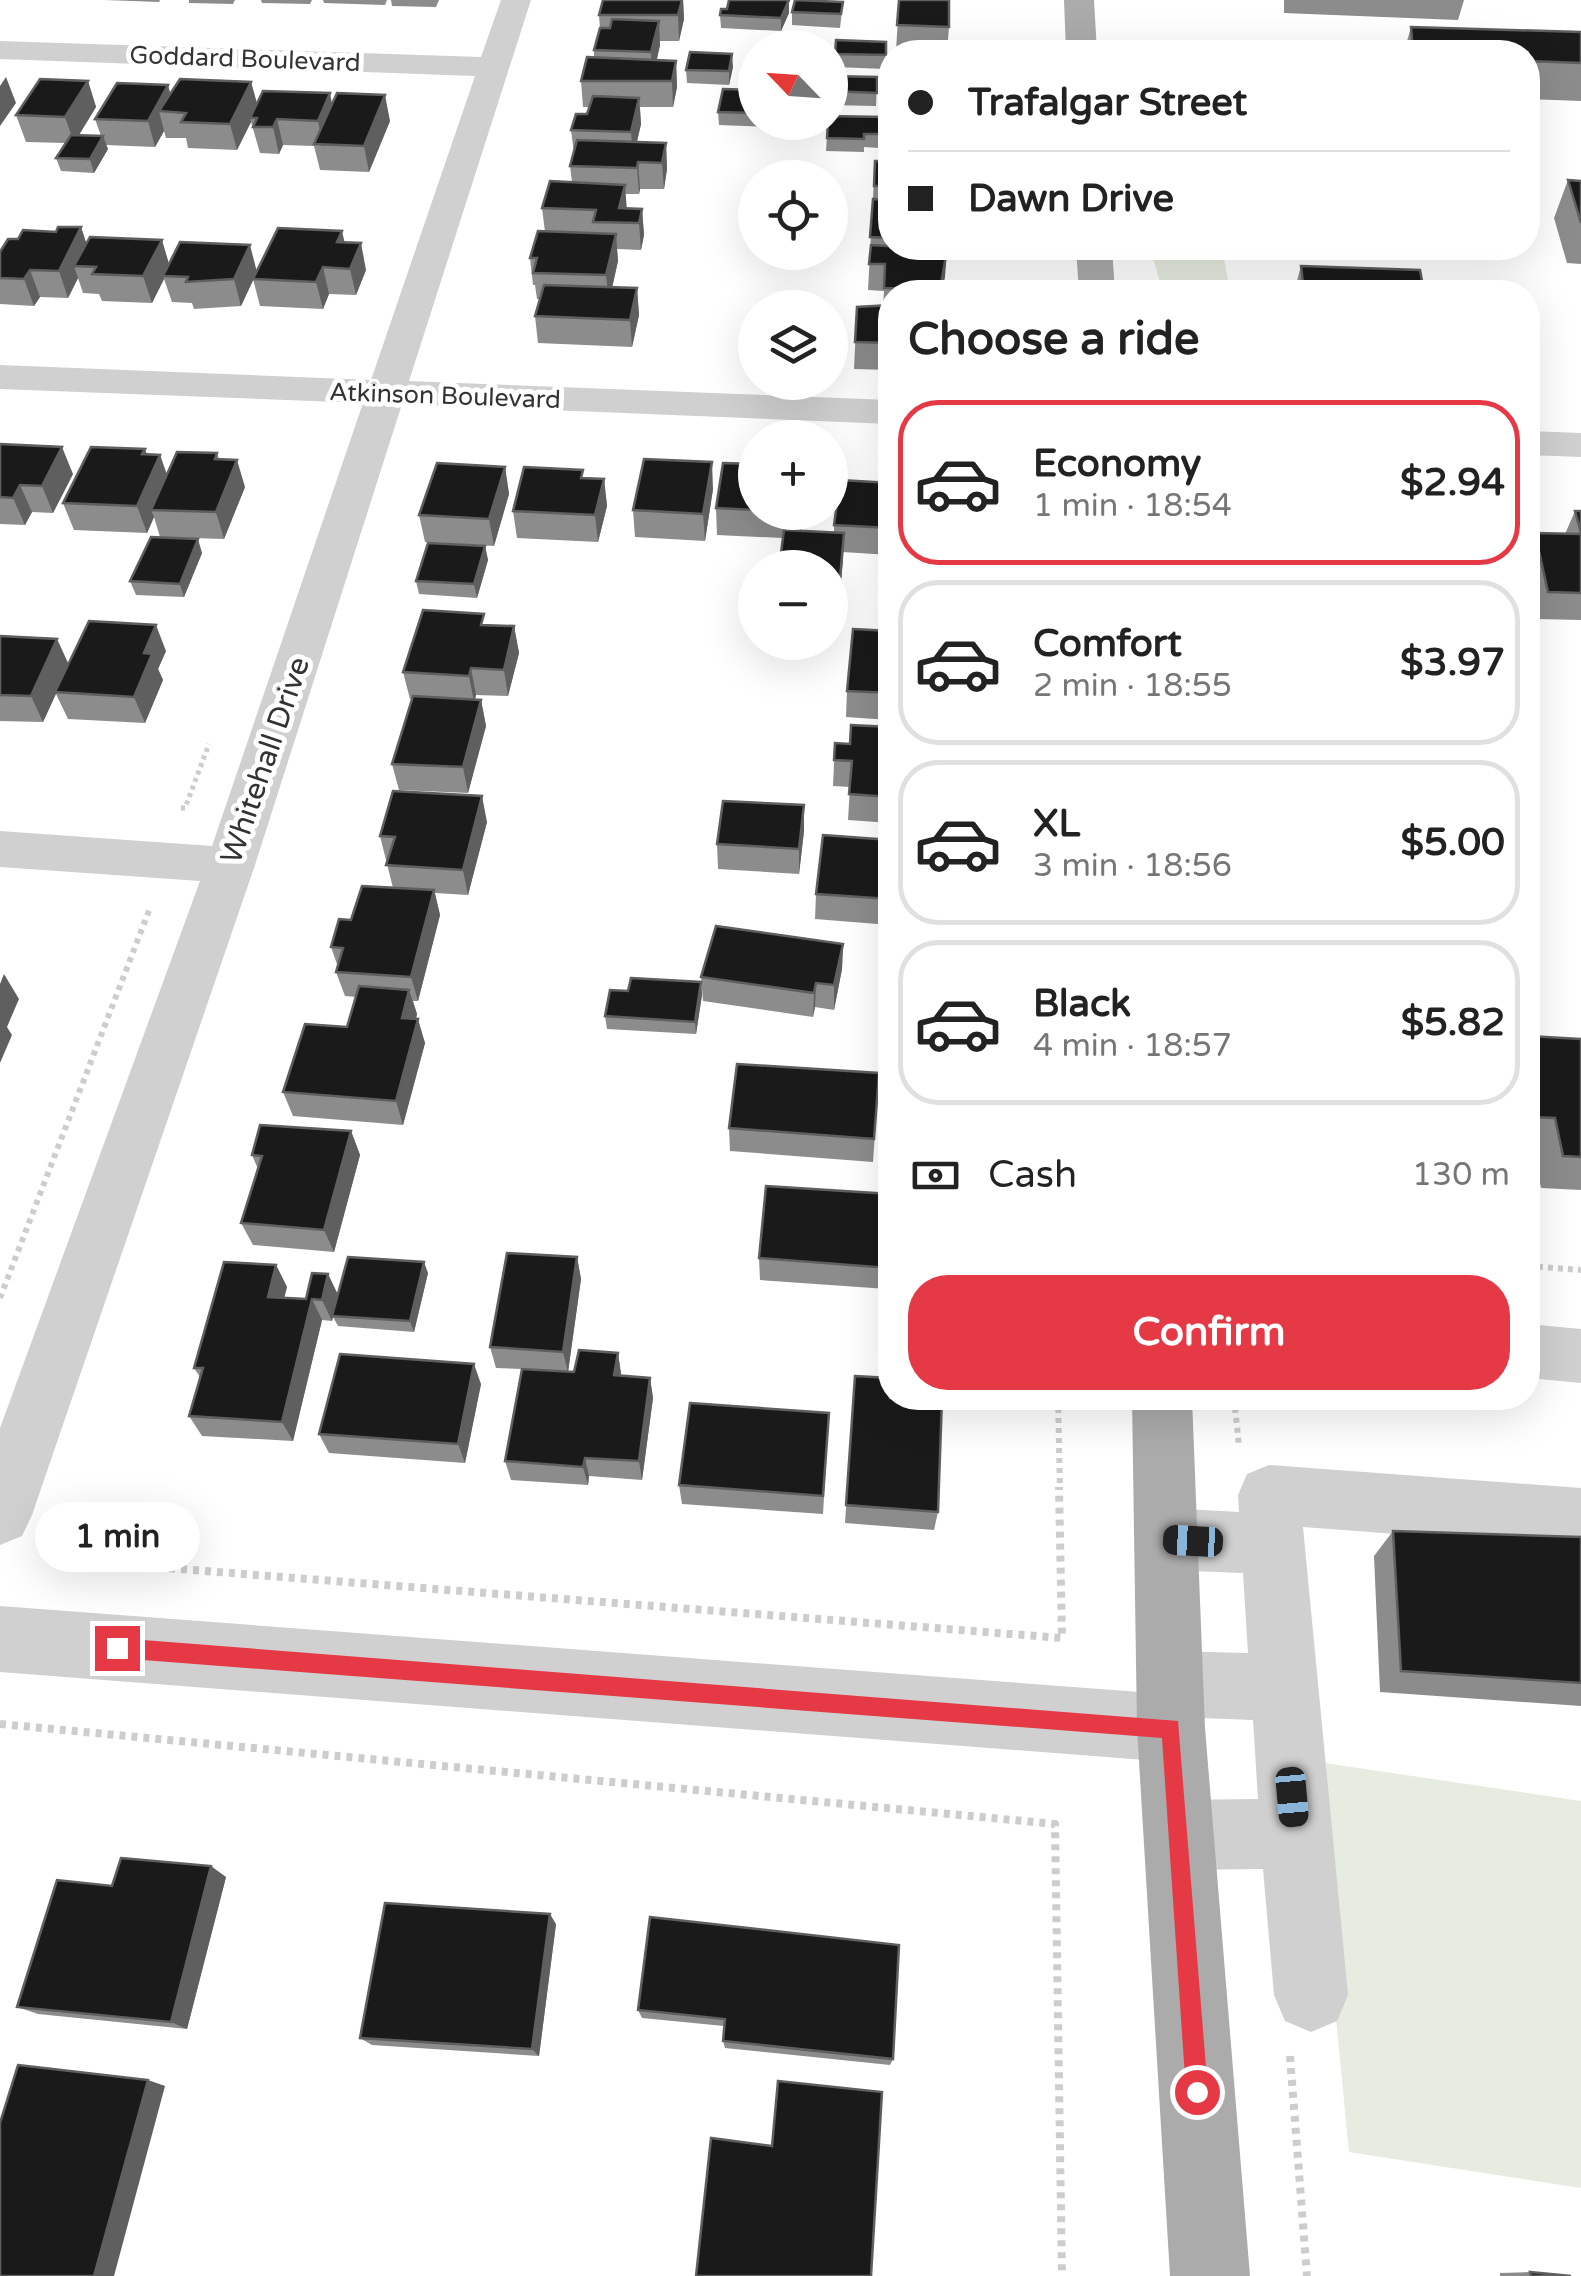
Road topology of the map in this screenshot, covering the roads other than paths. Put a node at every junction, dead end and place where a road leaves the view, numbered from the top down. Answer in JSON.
{"nodes":[{"id":1,"x":516,"y":0,"type":"edge"},
{"id":2,"x":1079,"y":0,"type":"edge"},
{"id":3,"x":1081,"y":40,"type":"edge"},
{"id":4,"x":0,"y":50,"type":"edge"},
{"id":5,"x":490,"y":67,"type":"junction"},
{"id":6,"x":0,"y":377,"type":"edge"},
{"id":7,"x":388,"y":393,"type":"junction"},
{"id":8,"x":878,"y":412,"type":"edge"},
{"id":9,"x":1540,"y":443,"type":"edge"},
{"id":10,"x":1581,"y":445,"type":"edge"},
{"id":11,"x":0,"y":849,"type":"edge"},
{"id":12,"x":230,"y":865,"type":"junction"},
{"id":13,"x":1540,"y":1352,"type":"edge"},
{"id":14,"x":1581,"y":1356,"type":"edge"},
{"id":15,"x":1162,"y":1410,"type":"edge"},
{"id":16,"x":0,"y":1515,"type":"edge"},
{"id":17,"x":1581,"y":1518,"type":"edge"},
{"id":18,"x":1166,"y":1539,"type":"junction"},
{"id":19,"x":1272,"y":1544,"type":"junction"},
{"id":20,"x":0,"y":1639,"type":"edge"},
{"id":21,"x":1284,"y":1687,"type":"junction"},
{"id":22,"x":1170,"y":1706,"type":"junction"},
{"id":23,"x":1295,"y":1834,"type":"junction"},
{"id":24,"x":1179,"y":1835,"type":"junction"},
{"id":25,"x":1311,"y":1994,"type":"dead end"},
{"id":26,"x":1210,"y":2276,"type":"edge"}],
"edges":[{"from":1,"to":5,"type":"street","name":"Whitehall Drive"},
{"from":2,"to":3,"type":"main road"},
{"from":4,"to":5,"type":"street","name":"Goddard Boulevard"},
{"from":5,"to":7,"type":"street","name":"Whitehall Drive"},
{"from":6,"to":7,"type":"street","name":"Atkinson Boulevard"},
{"from":7,"to":8,"type":"street","name":"Atkinson Boulevard"},
{"from":7,"to":12,"type":"street","name":"Whitehall Drive"},
{"from":9,"to":10,"type":"street"},
{"from":11,"to":12,"type":"street"},
{"from":12,"to":16,"type":"street","name":"Whitehall Drive"},
{"from":13,"to":14,"type":"street"},
{"from":15,"to":18,"type":"main road"},
{"from":17,"to":19,"type":"street"},
{"from":18,"to":19,"type":"street"},
{"from":18,"to":22,"type":"main road"},
{"from":19,"to":21,"type":"street"},
{"from":20,"to":22,"type":"street"},
{"from":21,"to":22,"type":"street"},
{"from":21,"to":23,"type":"street"},
{"from":22,"to":24,"type":"main road"},
{"from":23,"to":24,"type":"street"},
{"from":23,"to":25,"type":"street"},
{"from":24,"to":26,"type":"main road"}]}
